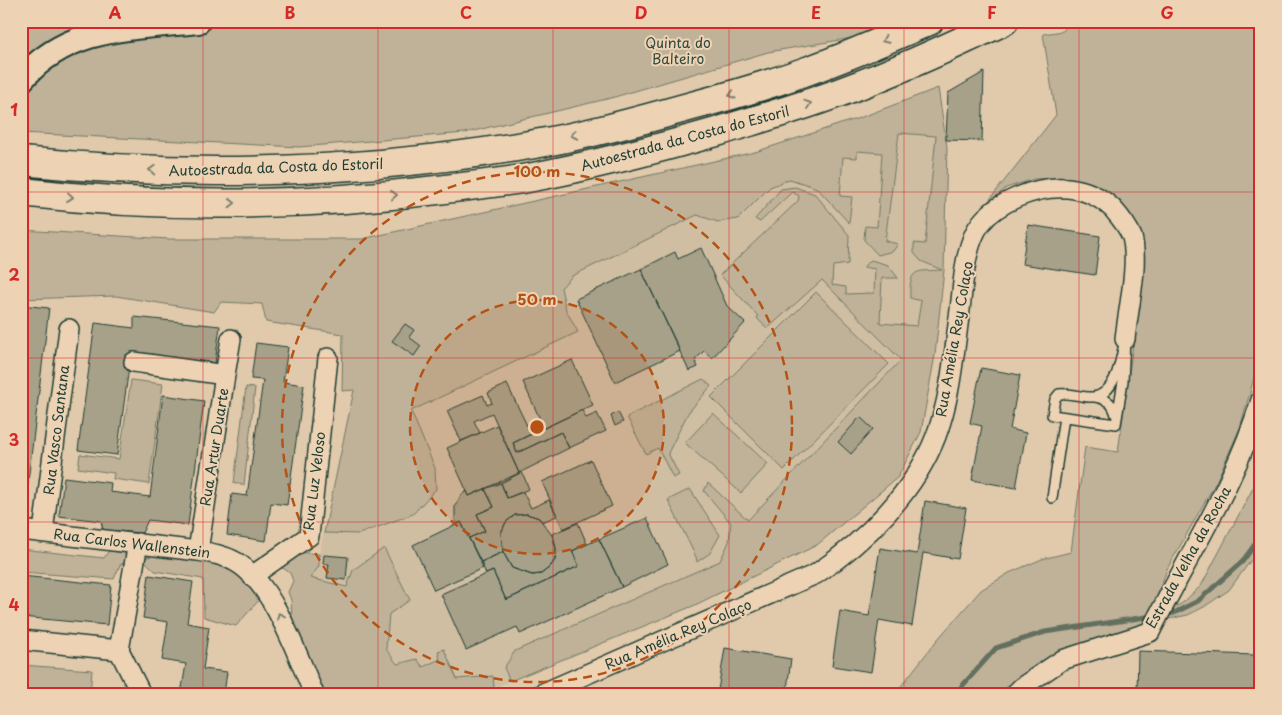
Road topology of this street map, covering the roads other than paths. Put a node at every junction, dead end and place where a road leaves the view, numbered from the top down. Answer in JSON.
{"nodes":[{"id":1,"x":198,"y":21,"type":"edge"},
{"id":2,"x":930,"y":21,"type":"edge"},
{"id":3,"x":1004,"y":21,"type":"edge"},
{"id":4,"x":21,"y":80,"type":"edge"},
{"id":5,"x":21,"y":161,"type":"edge"},
{"id":6,"x":21,"y":192,"type":"edge"},
{"id":7,"x":69,"y":329,"type":"dead end"},
{"id":8,"x":230,"y":339,"type":"dead end"},
{"id":9,"x":1125,"y":339,"type":"junction"},
{"id":10,"x":328,"y":358,"type":"dead end"},
{"id":11,"x":134,"y":362,"type":"dead end"},
{"id":12,"x":225,"y":375,"type":"junction"},
{"id":13,"x":1095,"y":397,"type":"junction"},
{"id":14,"x":1261,"y":400,"type":"edge"},
{"id":15,"x":1064,"y":417,"type":"junction"},
{"id":16,"x":1117,"y":417,"type":"junction"},
{"id":17,"x":1052,"y":498,"type":"dead end"},
{"id":18,"x":21,"y":530,"type":"edge"},
{"id":19,"x":43,"y":532,"type":"junction"},
{"id":20,"x":138,"y":543,"type":"junction"},
{"id":21,"x":198,"y":551,"type":"junction"},
{"id":22,"x":252,"y":576,"type":"junction"},
{"id":23,"x":21,"y":640,"type":"edge"},
{"id":24,"x":119,"y":650,"type":"junction"},
{"id":25,"x":141,"y":694,"type":"edge"},
{"id":26,"x":314,"y":694,"type":"edge"},
{"id":27,"x":541,"y":694,"type":"edge"},
{"id":28,"x":1015,"y":694,"type":"edge"}],
"edges":[{"from":1,"to":4,"type":"street"},
{"from":2,"to":5,"type":"highway","name":"Autoestrada da Costa do Estoril","one_way":true},
{"from":6,"to":3,"type":"highway","name":"Autoestrada da Costa do Estoril","one_way":true},
{"from":7,"to":19,"type":"street","name":"Rua Vasco Santana"},
{"from":8,"to":12,"type":"street"},
{"from":9,"to":13,"type":"lane"},
{"from":9,"to":16,"type":"lane"},
{"from":9,"to":27,"type":"street","name":"Rua Amélia Rey Colaço"},
{"from":10,"to":22,"type":"street","name":"Rua Luz Veloso"},
{"from":11,"to":12,"type":"street","name":"Rua Artur Duarte"},
{"from":12,"to":21,"type":"street","name":"Rua Artur Duarte"},
{"from":13,"to":15,"type":"lane"},
{"from":13,"to":16,"type":"lane"},
{"from":14,"to":28,"type":"street","name":"Estrada Velha da Rocha"},
{"from":15,"to":16,"type":"lane"},
{"from":15,"to":17,"type":"lane"},
{"from":18,"to":19,"type":"street","name":"Rua Carlos Wallenstein"},
{"from":19,"to":20,"type":"street","name":"Rua Carlos Wallenstein"},
{"from":20,"to":21,"type":"street","name":"Rua Carlos Wallenstein"},
{"from":20,"to":24,"type":"street"},
{"from":21,"to":22,"type":"street","name":"Rua Carlos Wallenstein"},
{"from":26,"to":22,"type":"street","name":"Rua Carlos Wallenstein","one_way":true},
{"from":23,"to":24,"type":"street"},
{"from":24,"to":25,"type":"street"}]}
